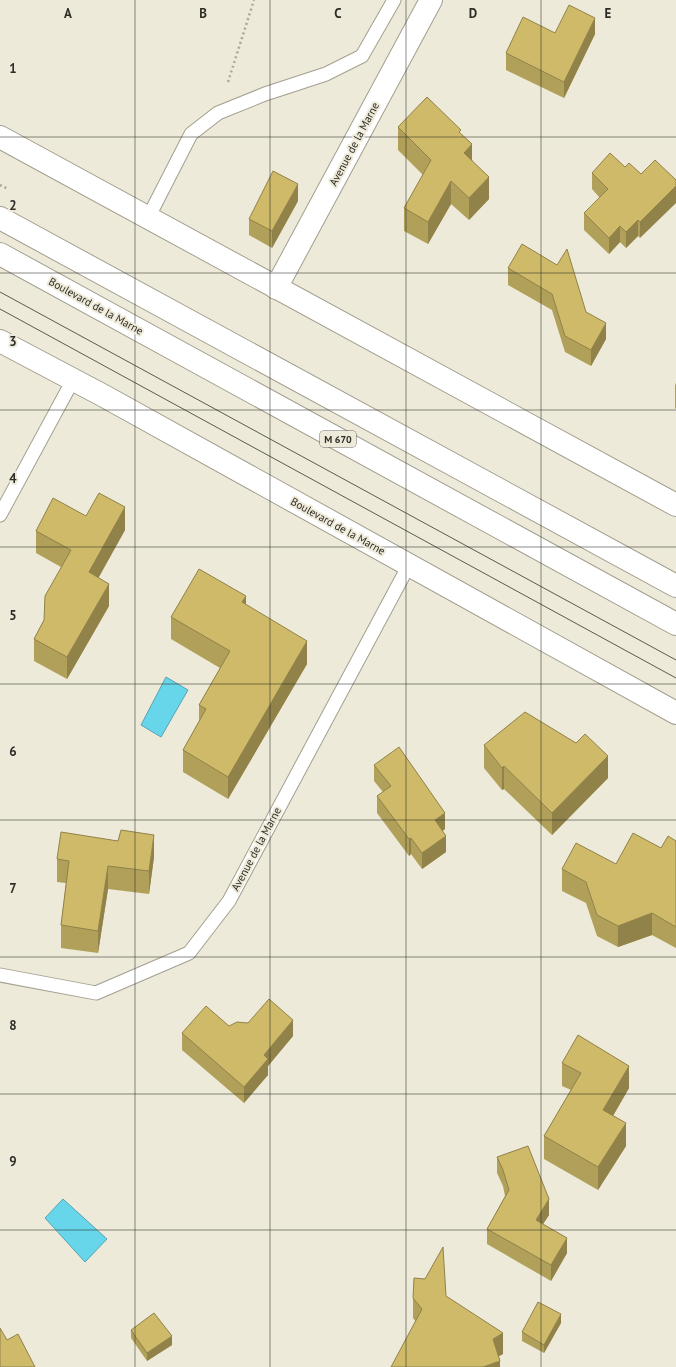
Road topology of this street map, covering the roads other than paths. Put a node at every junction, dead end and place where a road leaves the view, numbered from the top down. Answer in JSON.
{"nodes":[{"id":1,"x":394,"y":0,"type":"edge"},
{"id":2,"x":432,"y":0,"type":"edge"},
{"id":3,"x":0,"y":137,"type":"edge"},
{"id":4,"x":0,"y":218,"type":"edge"},
{"id":5,"x":148,"y":218,"type":"junction"},
{"id":6,"x":0,"y":254,"type":"edge"},
{"id":7,"x":276,"y":288,"type":"junction"},
{"id":8,"x":0,"y":341,"type":"edge"},
{"id":9,"x":73,"y":380,"type":"junction"},
{"id":10,"x":676,"y":505,"type":"edge"},
{"id":11,"x":0,"y":515,"type":"edge"},
{"id":12,"x":409,"y":565,"type":"junction"},
{"id":13,"x":676,"y":586,"type":"edge"},
{"id":14,"x":676,"y":624,"type":"edge"},
{"id":15,"x":676,"y":713,"type":"edge"},
{"id":16,"x":0,"y":975,"type":"edge"}],
"edges":[{"from":1,"to":5,"type":"lane"},
{"from":2,"to":7,"type":"street","name":"Avenue de la Marne"},
{"from":3,"to":5,"type":"street"},
{"from":4,"to":13,"type":"street"},
{"from":5,"to":7,"type":"street"},
{"from":6,"to":14,"type":"street","name":"Boulevard de la Marne","number":"M 670"},
{"from":7,"to":10,"type":"street"},
{"from":8,"to":9,"type":"street","name":"Boulevard de la Marne"},
{"from":9,"to":11,"type":"lane"},
{"from":9,"to":12,"type":"street","name":"Boulevard de la Marne"},
{"from":12,"to":15,"type":"street","name":"Boulevard de la Marne"},
{"from":12,"to":16,"type":"lane","name":"Avenue de la Marne"}]}
